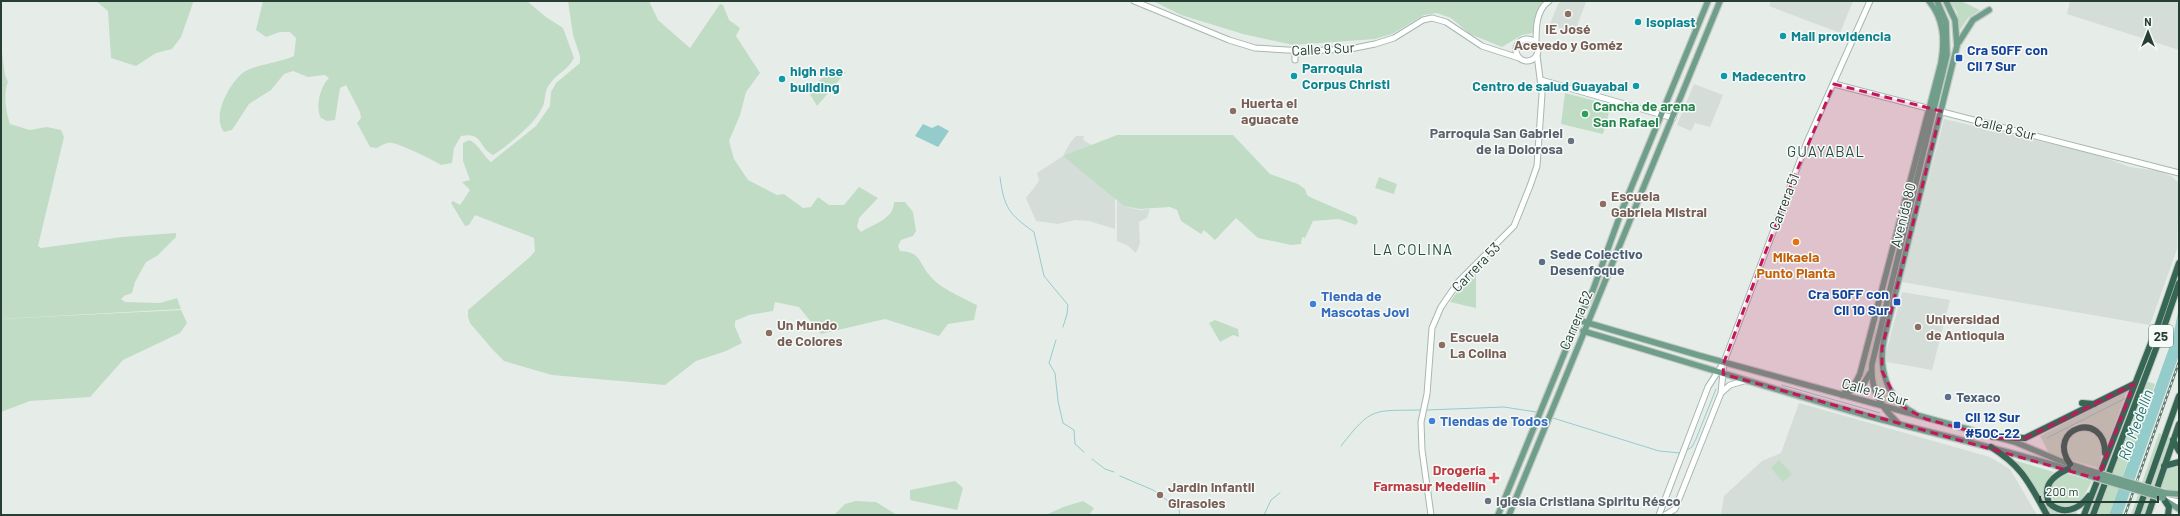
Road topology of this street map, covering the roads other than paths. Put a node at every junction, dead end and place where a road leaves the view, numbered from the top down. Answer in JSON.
{"nodes":[{"id":1,"x":1134,"y":1,"type":"edge"},
{"id":2,"x":1549,"y":1,"type":"edge"},
{"id":3,"x":1708,"y":1,"type":"edge"},
{"id":4,"x":1720,"y":1,"type":"edge"},
{"id":5,"x":1870,"y":1,"type":"edge"},
{"id":6,"x":1929,"y":1,"type":"edge"},
{"id":7,"x":1937,"y":1,"type":"edge"},
{"id":8,"x":1946,"y":1,"type":"edge"},
{"id":9,"x":1990,"y":10,"type":"dead end"},
{"id":10,"x":1534,"y":41,"type":"junction"},
{"id":11,"x":1957,"y":46,"type":"junction"},
{"id":12,"x":1516,"y":47,"type":"junction"},
{"id":13,"x":1295,"y":51,"type":"junction"},
{"id":14,"x":1505,"y":54,"type":"junction"},
{"id":15,"x":1537,"y":55,"type":"junction"},
{"id":16,"x":1519,"y":58,"type":"junction"},
{"id":17,"x":1295,"y":60,"type":"dead end"},
{"id":18,"x":1527,"y":61,"type":"junction"},
{"id":19,"x":1538,"y":70,"type":"junction"},
{"id":20,"x":1541,"y":80,"type":"junction"},
{"id":21,"x":1834,"y":84,"type":"junction"},
{"id":22,"x":1932,"y":109,"type":"junction"},
{"id":23,"x":1941,"y":112,"type":"junction"},
{"id":24,"x":1661,"y":113,"type":"junction"},
{"id":25,"x":1673,"y":118,"type":"junction"},
{"id":26,"x":2178,"y":172,"type":"edge"},
{"id":27,"x":2179,"y":263,"type":"edge"},
{"id":28,"x":2179,"y":283,"type":"edge"},
{"id":29,"x":1578,"y":320,"type":"junction"},
{"id":30,"x":1587,"y":322,"type":"junction"},
{"id":31,"x":1583,"y":332,"type":"junction"},
{"id":32,"x":1724,"y":362,"type":"junction"},
{"id":33,"x":1871,"y":369,"type":"junction"},
{"id":34,"x":1720,"y":373,"type":"junction"},
{"id":35,"x":1744,"y":381,"type":"junction"},
{"id":36,"x":2134,"y":384,"type":"junction"},
{"id":37,"x":1721,"y":393,"type":"junction"},
{"id":38,"x":1842,"y":395,"type":"junction"},
{"id":39,"x":2179,"y":396,"type":"edge"},
{"id":40,"x":2082,"y":403,"type":"dead end"},
{"id":41,"x":2094,"y":404,"type":"junction"},
{"id":42,"x":1882,"y":406,"type":"junction"},
{"id":43,"x":1926,"y":419,"type":"junction"},
{"id":44,"x":1899,"y":424,"type":"junction"},
{"id":45,"x":2179,"y":424,"type":"edge"},
{"id":46,"x":1993,"y":437,"type":"junction"},
{"id":47,"x":2173,"y":440,"type":"junction"},
{"id":48,"x":1991,"y":447,"type":"junction"},
{"id":49,"x":2179,"y":451,"type":"edge"},
{"id":50,"x":2104,"y":462,"type":"junction"},
{"id":51,"x":2179,"y":462,"type":"edge"},
{"id":52,"x":2164,"y":466,"type":"junction"},
{"id":53,"x":2069,"y":467,"type":"junction"},
{"id":54,"x":2094,"y":488,"type":"junction"},
{"id":55,"x":2164,"y":496,"type":"junction"},
{"id":56,"x":2179,"y":496,"type":"edge"},
{"id":57,"x":2179,"y":502,"type":"edge"},
{"id":58,"x":2179,"y":509,"type":"edge"},
{"id":59,"x":1431,"y":515,"type":"edge"},
{"id":60,"x":1498,"y":515,"type":"edge"},
{"id":61,"x":1509,"y":515,"type":"edge"},
{"id":62,"x":1659,"y":515,"type":"edge"},
{"id":63,"x":1665,"y":515,"type":"edge"},
{"id":64,"x":2047,"y":515,"type":"edge"},
{"id":65,"x":2084,"y":515,"type":"edge"},
{"id":66,"x":2092,"y":515,"type":"edge"},
{"id":67,"x":2138,"y":515,"type":"edge"},
{"id":68,"x":2148,"y":515,"type":"edge"},
{"id":69,"x":2168,"y":515,"type":"edge"}],
"edges":[{"from":1,"to":13,"type":"street","name":"Calle 9 Sur"},
{"from":2,"to":10,"type":"street"},
{"from":3,"to":24,"type":"main road","name":"Carrera 52"},
{"from":4,"to":25,"type":"main road","name":"Carrera 52"},
{"from":5,"to":21,"type":"street","name":"Carrera 51"},
{"from":6,"to":22,"type":"main road","name":"Avenida 80"},
{"from":7,"to":22,"type":"main road","name":"Avenida 80"},
{"from":8,"to":11,"type":"main road","name":"Avenida 80"},
{"from":9,"to":11,"type":"main road"},
{"from":10,"to":12,"type":"street"},
{"from":10,"to":15,"type":"street"},
{"from":11,"to":23,"type":"main road","name":"Avenida 80"},
{"from":12,"to":14,"type":"street"},
{"from":12,"to":16,"type":"street"},
{"from":13,"to":14,"type":"street","name":"Calle 9 Sur"},
{"from":13,"to":17,"type":"street"},
{"from":14,"to":16,"type":"street","name":"Calle 9 Sur"},
{"from":15,"to":18,"type":"street"},
{"from":15,"to":19,"type":"street","name":"Carrera 53"},
{"from":16,"to":18,"type":"street"},
{"from":18,"to":19,"type":"street"},
{"from":19,"to":20,"type":"street","name":"Carrera 53"},
{"from":20,"to":24,"type":"street"},
{"from":20,"to":59,"type":"street","name":"Carrera 53"},
{"from":21,"to":22,"type":"street","name":"Calle 8 Sur"},
{"from":21,"to":32,"type":"street","name":"Carrera 51"},
{"from":22,"to":23,"type":"street","name":"Calle 8 Sur"},
{"from":22,"to":33,"type":"main road","name":"Avenida 80"},
{"from":22,"to":38,"type":"main road","name":"Avenida 80"},
{"from":23,"to":26,"type":"street","name":"Calle 8 Sur"},
{"from":23,"to":43,"type":"main road","name":"Avenida 80"},
{"from":24,"to":25,"type":"street"},
{"from":24,"to":29,"type":"main road","name":"Carrera 52"},
{"from":25,"to":30,"type":"main road","name":"Carrera 52"},
{"from":27,"to":36,"type":"highway","number":"25"},
{"from":28,"to":66,"type":"highway","number":"25"},
{"from":29,"to":30,"type":"main road","name":"Calle 12 Sur"},
{"from":29,"to":60,"type":"main road","name":"Carrera 52"},
{"from":30,"to":31,"type":"main road","name":"Carrera 52"},
{"from":30,"to":32,"type":"main road","name":"Calle 12 Sur"},
{"from":31,"to":34,"type":"main road","name":"Calle 12 Sur"},
{"from":31,"to":61,"type":"main road","name":"Carrera 52"},
{"from":32,"to":34,"type":"street","name":"Carrera 51"},
{"from":32,"to":38,"type":"main road","name":"Calle 12 Sur"},
{"from":33,"to":38,"type":"main road"},
{"from":33,"to":42,"type":"main road","name":"Avenida 80"},
{"from":34,"to":35,"type":"main road","name":"Calle 12 Sur"},
{"from":34,"to":37,"type":"street","name":"Carrera 51"},
{"from":34,"to":62,"type":"street","name":"Carrera 51"},
{"from":35,"to":37,"type":"street"},
{"from":35,"to":44,"type":"main road","name":"Calle 12 Sur"},
{"from":36,"to":41,"type":"highway"},
{"from":36,"to":50,"type":"highway","number":"25"},
{"from":37,"to":63,"type":"street","name":"Carrera 51"},
{"from":38,"to":42,"type":"main road","name":"Calle 12 Sur"},
{"from":39,"to":67,"type":"highway"},
{"from":40,"to":41,"type":"highway"},
{"from":41,"to":46,"type":"highway"},
{"from":42,"to":43,"type":"main road","name":"Calle 12 Sur"},
{"from":42,"to":44,"type":"main road","name":"Avenida 80"},
{"from":43,"to":46,"type":"main road","name":"Calle 12 Sur"},
{"from":44,"to":48,"type":"main road","name":"Calle 12 Sur"},
{"from":45,"to":47,"type":"highway"},
{"from":46,"to":53,"type":"main road","name":"Calle 12 Sur"},
{"from":47,"to":49,"type":"highway"},
{"from":47,"to":52,"type":"highway"},
{"from":48,"to":53,"type":"main road","name":"Calle 12 Sur"},
{"from":48,"to":64,"type":"highway"},
{"from":50,"to":53,"type":"highway"},
{"from":50,"to":54,"type":"highway","number":"25"},
{"from":51,"to":52,"type":"highway"},
{"from":52,"to":68,"type":"highway"},
{"from":53,"to":54,"type":"highway"},
{"from":53,"to":55,"type":"main road","name":"Calle 12 Sur","bridge":true},
{"from":54,"to":65,"type":"highway","number":"25"},
{"from":55,"to":56,"type":"main road","name":"Calle 12 Sur"},
{"from":55,"to":57,"type":"street","name":"Calle 12 Sur"},
{"from":55,"to":58,"type":"main road","name":"Calle 12 Sur"},
{"from":55,"to":69,"type":"highway"}]}
